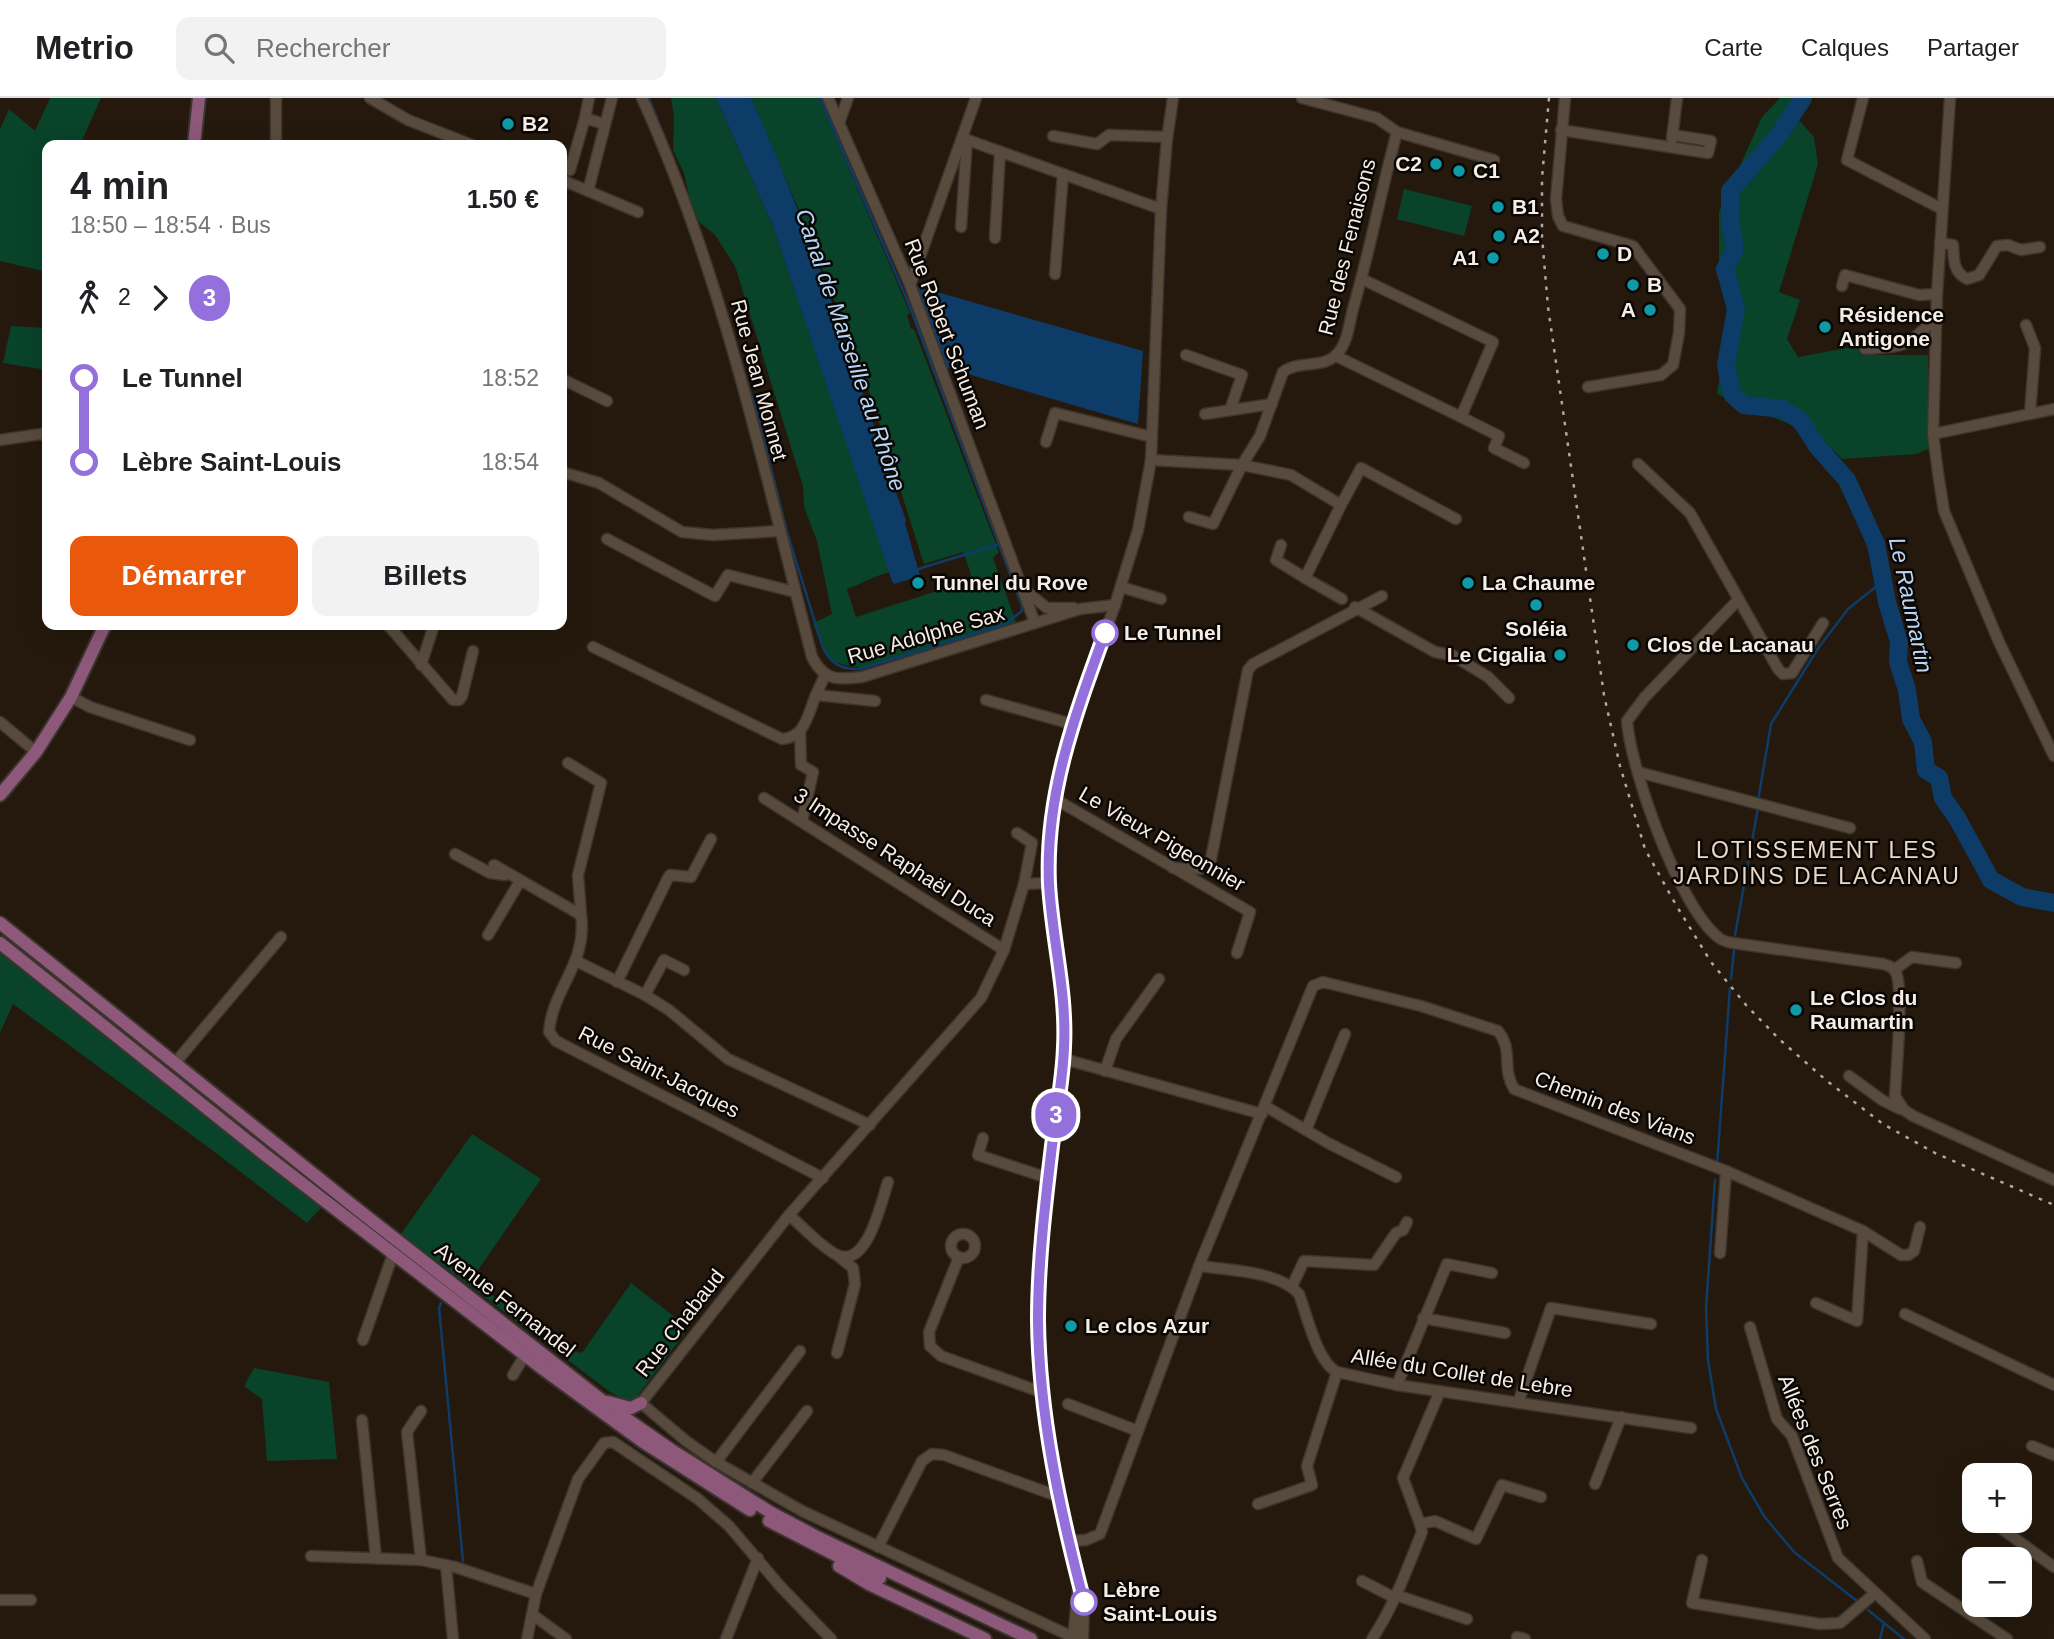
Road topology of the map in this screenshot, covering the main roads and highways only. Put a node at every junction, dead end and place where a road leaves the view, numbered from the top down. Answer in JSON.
{"nodes":[{"id":1,"x":199,"y":98,"type":"edge"},
{"id":2,"x":195,"y":140,"type":"edge"},
{"id":3,"x":103,"y":630,"type":"edge"},
{"id":4,"x":0,"y":794,"type":"edge"},
{"id":5,"x":0,"y":923,"type":"edge"},
{"id":6,"x":0,"y":943,"type":"edge"},
{"id":7,"x":596,"y":1396,"type":"junction"},
{"id":8,"x":640,"y":1403,"type":"road end"},
{"id":9,"x":732,"y":1499,"type":"junction"},
{"id":10,"x":985,"y":1639,"type":"edge"},
{"id":11,"x":1012,"y":1639,"type":"edge"},
{"id":12,"x":1031,"y":1639,"type":"edge"}],
"edges":[{"from":1,"to":2,"type":"main road"},
{"from":3,"to":4,"type":"main road"},
{"from":5,"to":7,"type":"main road","name":"Avenue Fernandel"},
{"from":6,"to":9,"type":"main road","name":"Avenue Fernandel"},
{"from":7,"to":8,"type":"main road"},
{"from":7,"to":12,"type":"main road","name":"Avenue Fernandel"},
{"from":9,"to":10,"type":"main road"},
{"from":9,"to":11,"type":"main road","name":"Avenue Fernandel"}]}
